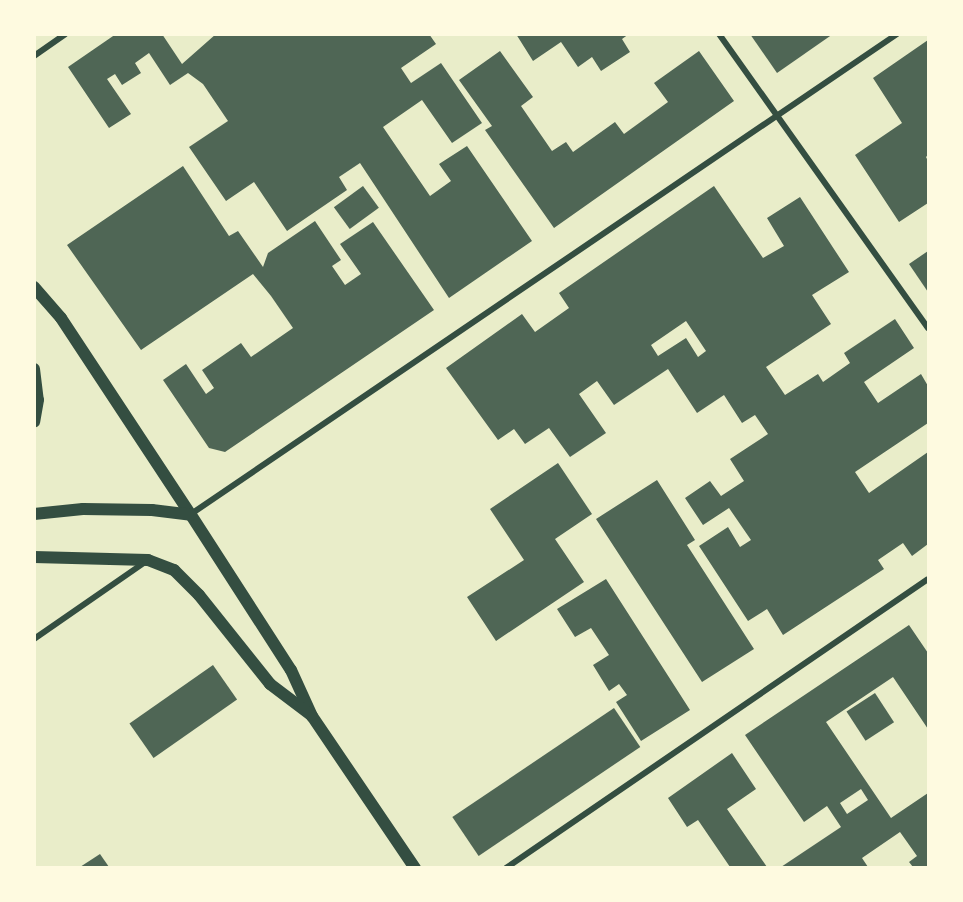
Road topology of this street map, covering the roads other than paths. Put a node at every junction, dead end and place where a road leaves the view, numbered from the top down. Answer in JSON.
{"nodes":[{"id":1,"x":65,"y":34,"type":"edge"},
{"id":2,"x":719,"y":34,"type":"edge"},
{"id":3,"x":897,"y":34,"type":"edge"},
{"id":4,"x":34,"y":56,"type":"edge"},
{"id":5,"x":777,"y":116,"type":"junction"},
{"id":6,"x":34,"y":287,"type":"edge"},
{"id":7,"x":928,"y":328,"type":"edge"},
{"id":8,"x":34,"y":369,"type":"edge"},
{"id":9,"x":34,"y":422,"type":"edge"},
{"id":10,"x":34,"y":514,"type":"edge"},
{"id":11,"x":191,"y":515,"type":"junction"},
{"id":12,"x":34,"y":558,"type":"edge"},
{"id":13,"x":148,"y":560,"type":"junction"},
{"id":14,"x":928,"y":579,"type":"edge"},
{"id":15,"x":34,"y":639,"type":"edge"},
{"id":16,"x":312,"y":716,"type":"junction"},
{"id":17,"x":415,"y":867,"type":"edge"},
{"id":18,"x":506,"y":867,"type":"edge"}],
"edges":[{"from":1,"to":4,"type":"street"},
{"from":2,"to":5,"type":"street"},
{"from":3,"to":5,"type":"street"},
{"from":5,"to":7,"type":"street"},
{"from":5,"to":11,"type":"street"},
{"from":6,"to":11,"type":"main road"},
{"from":8,"to":9,"type":"main road"},
{"from":10,"to":11,"type":"main road"},
{"from":11,"to":16,"type":"main road"},
{"from":12,"to":13,"type":"main road"},
{"from":13,"to":15,"type":"street"},
{"from":13,"to":16,"type":"main road"},
{"from":14,"to":18,"type":"street"},
{"from":16,"to":17,"type":"main road"}]}
